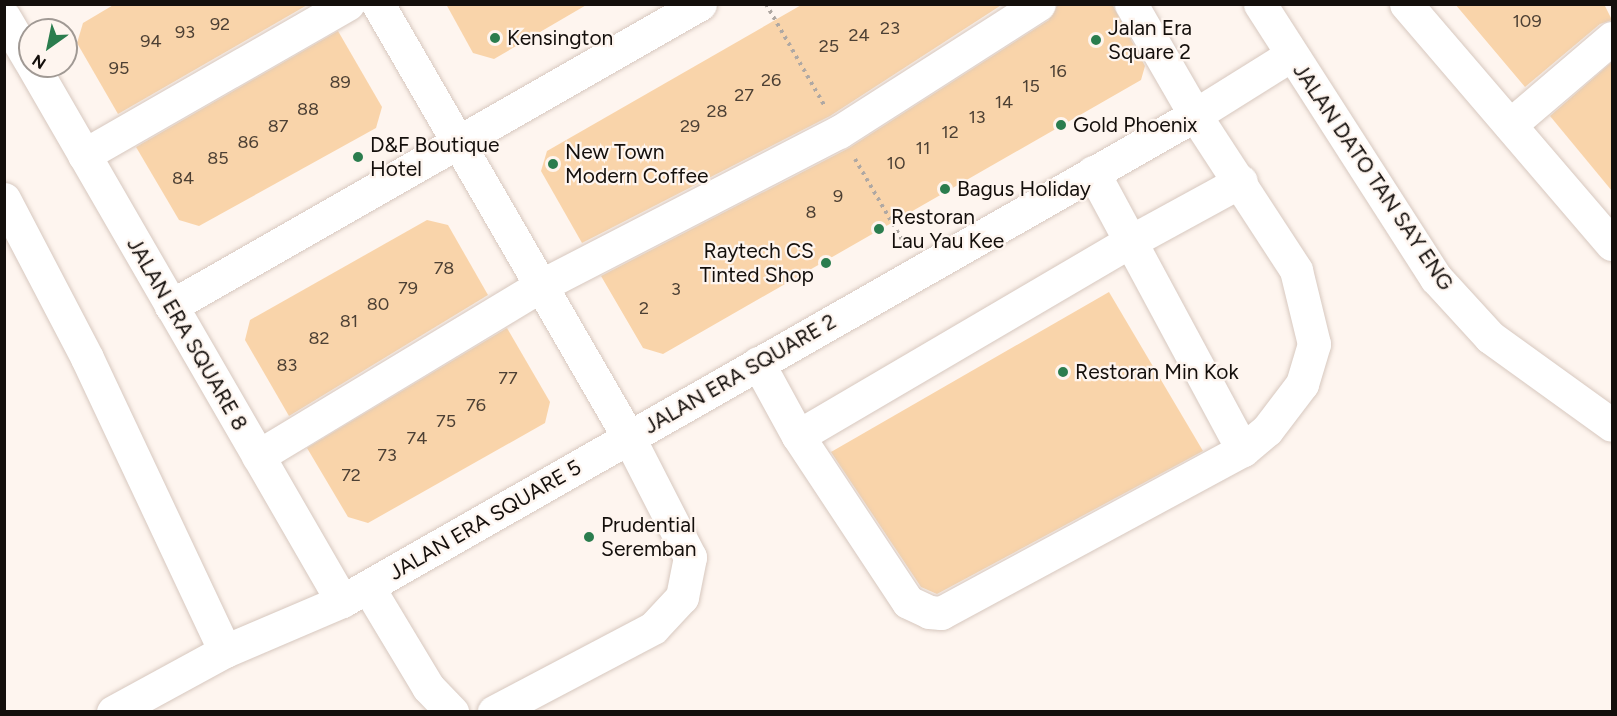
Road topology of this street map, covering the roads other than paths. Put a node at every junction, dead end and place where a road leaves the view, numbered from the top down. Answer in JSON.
{"nodes":[{"id":1,"x":348,"y":4,"type":"edge"},
{"id":2,"x":378,"y":4,"type":"edge"},
{"id":3,"x":700,"y":4,"type":"edge"},
{"id":4,"x":1039,"y":4,"type":"edge"},
{"id":5,"x":1131,"y":4,"type":"edge"},
{"id":6,"x":1406,"y":4,"type":"edge"},
{"id":7,"x":1260,"y":5,"type":"edge"},
{"id":8,"x":4,"y":17,"type":"edge"},
{"id":9,"x":1612,"y":38,"type":"edge"},
{"id":10,"x":18,"y":41,"type":"edge"},
{"id":11,"x":1291,"y":55,"type":"junction"},
{"id":12,"x":40,"y":78,"type":"edge"},
{"id":13,"x":1195,"y":115,"type":"junction"},
{"id":14,"x":1510,"y":125,"type":"junction"},
{"id":15,"x":458,"y":143,"type":"junction"},
{"id":16,"x":84,"y":155,"type":"junction"},
{"id":17,"x":1093,"y":172,"type":"junction"},
{"id":18,"x":1241,"y":181,"type":"junction"},
{"id":19,"x":4,"y":199,"type":"edge"},
{"id":20,"x":1131,"y":241,"type":"junction"},
{"id":21,"x":1612,"y":244,"type":"edge"},
{"id":22,"x":540,"y":286,"type":"junction"},
{"id":23,"x":171,"y":306,"type":"junction"},
{"id":24,"x":758,"y":363,"type":"junction"},
{"id":25,"x":1612,"y":425,"type":"edge"},
{"id":26,"x":798,"y":436,"type":"junction"},
{"id":27,"x":629,"y":438,"type":"junction"},
{"id":28,"x":1243,"y":450,"type":"junction"},
{"id":29,"x":258,"y":456,"type":"junction"},
{"id":30,"x":355,"y":594,"type":"junction"},
{"id":31,"x":225,"y":651,"type":"junction"},
{"id":32,"x":113,"y":711,"type":"edge"},
{"id":33,"x":452,"y":711,"type":"edge"},
{"id":34,"x":494,"y":711,"type":"edge"}],
"edges":[{"from":1,"to":16,"type":"street"},
{"from":2,"to":15,"type":"street"},
{"from":3,"to":15,"type":"street"},
{"from":4,"to":22,"type":"street"},
{"from":5,"to":13,"type":"street"},
{"from":6,"to":14,"type":"street"},
{"from":7,"to":11,"type":"street","name":"JALAN DATO TAN SAY ENG"},
{"from":8,"to":10,"type":"street"},
{"from":9,"to":14,"type":"street"},
{"from":11,"to":13,"type":"street","name":"JALAN ERA SQUARE 2"},
{"from":11,"to":25,"type":"street","name":"JALAN DATO TAN SAY ENG"},
{"from":12,"to":16,"type":"street","name":"JALAN ERA SQUARE 8"},
{"from":13,"to":17,"type":"street","name":"JALAN ERA SQUARE 2"},
{"from":13,"to":18,"type":"street"},
{"from":14,"to":21,"type":"street"},
{"from":15,"to":22,"type":"street"},
{"from":15,"to":23,"type":"street"},
{"from":16,"to":23,"type":"street","name":"JALAN ERA SQUARE 8"},
{"from":17,"to":20,"type":"street"},
{"from":17,"to":24,"type":"street","name":"JALAN ERA SQUARE 2"},
{"from":18,"to":20,"type":"street"},
{"from":18,"to":28,"type":"street"},
{"from":19,"to":31,"type":"street"},
{"from":20,"to":26,"type":"street"},
{"from":20,"to":28,"type":"street"},
{"from":22,"to":27,"type":"street"},
{"from":22,"to":29,"type":"street"},
{"from":23,"to":29,"type":"street","name":"JALAN ERA SQUARE 8"},
{"from":24,"to":26,"type":"street"},
{"from":24,"to":27,"type":"street","name":"JALAN ERA SQUARE 2"},
{"from":26,"to":28,"type":"street"},
{"from":27,"to":30,"type":"street","name":"JALAN ERA SQUARE 5"},
{"from":27,"to":34,"type":"street"},
{"from":29,"to":30,"type":"street","name":"JALAN ERA SQUARE 8"},
{"from":30,"to":31,"type":"street","name":"JALAN ERA SQUARE 5"},
{"from":30,"to":33,"type":"street","name":"JALAN ERA SQUARE 8"},
{"from":31,"to":32,"type":"street","name":"JALAN ERA SQUARE 5"}]}
